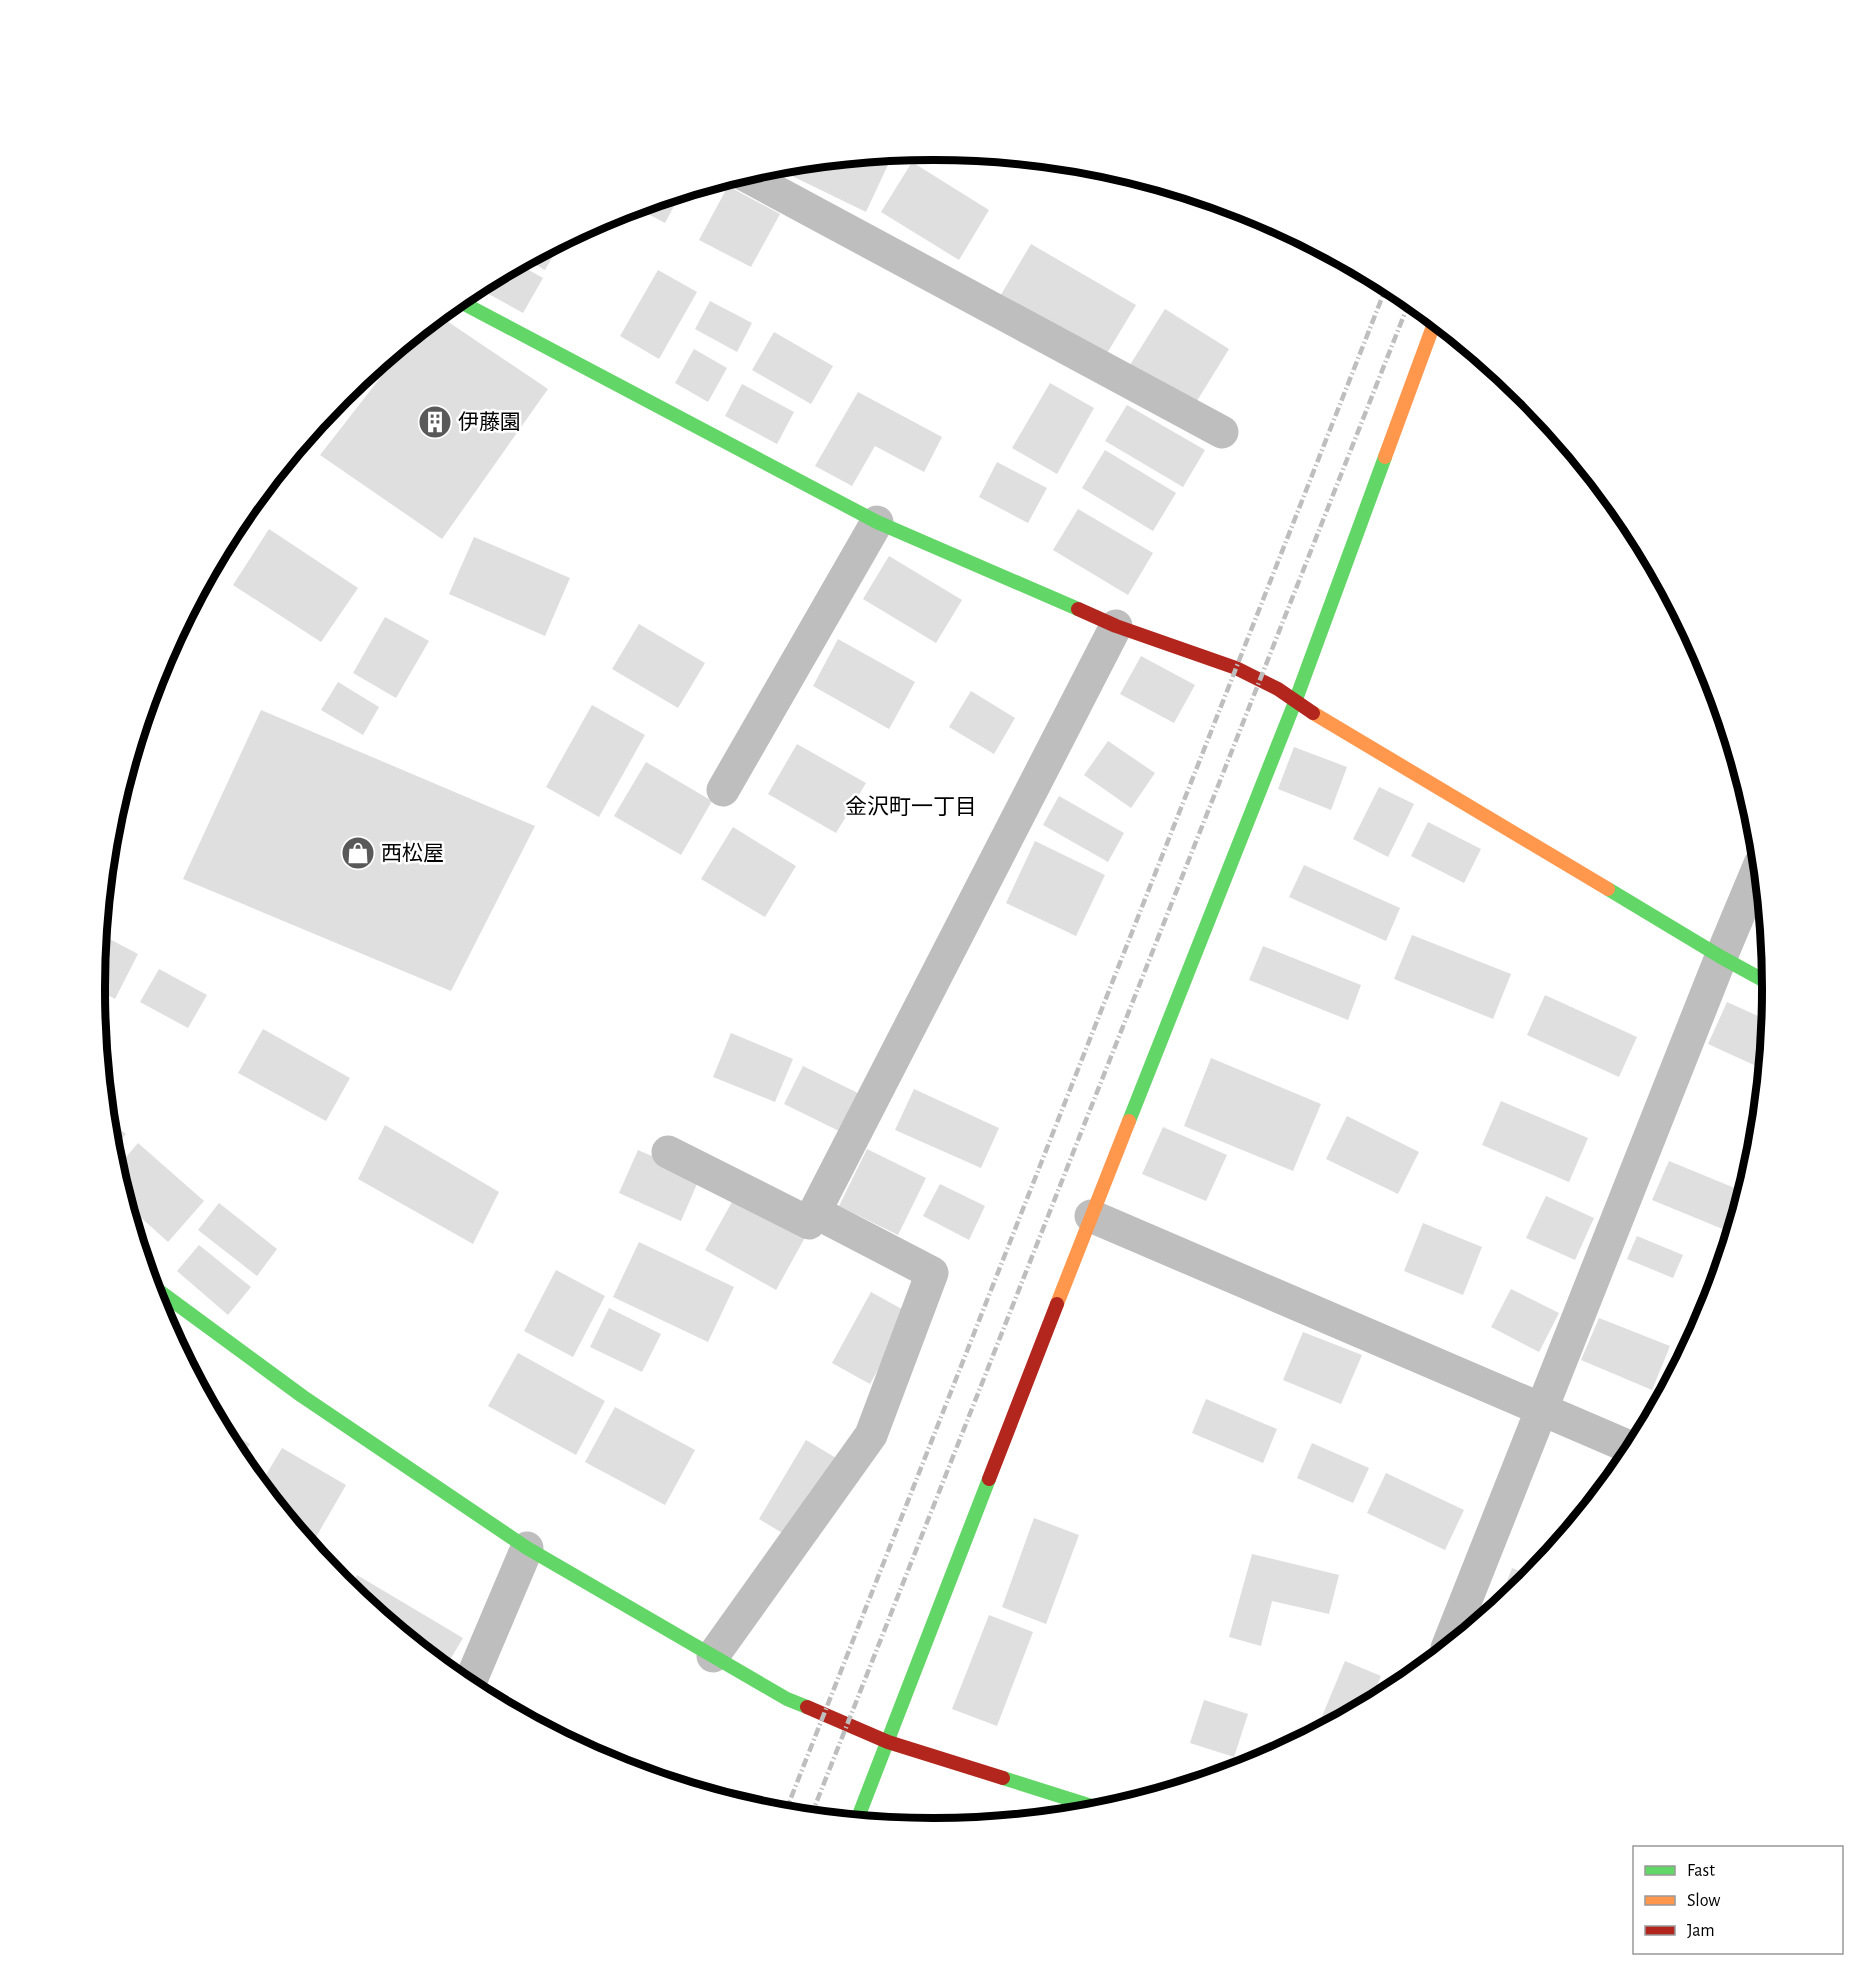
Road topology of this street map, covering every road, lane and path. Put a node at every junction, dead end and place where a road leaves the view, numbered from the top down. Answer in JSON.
{"nodes":[{"id":1,"x":755,"y":180,"type":"edge"},
{"id":2,"x":466,"y":305,"type":"edge"},
{"id":3,"x":1432,"y":328,"type":"edge"},
{"id":4,"x":1222,"y":432,"type":"dead end"},
{"id":5,"x":877,"y":522,"type":"junction"},
{"id":6,"x":1116,"y":626,"type":"junction"},
{"id":7,"x":1295,"y":702,"type":"junction"},
{"id":8,"x":723,"y":790,"type":"dead end"},
{"id":9,"x":1754,"y":877,"type":"edge"},
{"id":10,"x":1721,"y":957,"type":"junction"},
{"id":11,"x":1762,"y":979,"type":"edge"},
{"id":12,"x":668,"y":1152,"type":"dead end"},
{"id":13,"x":815,"y":1212,"type":"junction"},
{"id":14,"x":1091,"y":1216,"type":"junction"},
{"id":15,"x":164,"y":1294,"type":"edge"},
{"id":16,"x":1542,"y":1408,"type":"junction"},
{"id":17,"x":1625,"y":1445,"type":"edge"},
{"id":18,"x":527,"y":1548,"type":"junction"},
{"id":19,"x":1452,"y":1634,"type":"edge"},
{"id":20,"x":713,"y":1656,"type":"junction"},
{"id":21,"x":472,"y":1677,"type":"edge"},
{"id":22,"x":888,"y":1742,"type":"junction"},
{"id":23,"x":1084,"y":1804,"type":"edge"},
{"id":24,"x":860,"y":1814,"type":"edge"}],
"edges":[{"from":1,"to":4,"type":"street"},
{"from":2,"to":5,"type":"street"},
{"from":3,"to":7,"type":"street"},
{"from":5,"to":6,"type":"street"},
{"from":5,"to":8,"type":"street"},
{"from":6,"to":7,"type":"street"},
{"from":6,"to":13,"type":"street"},
{"from":7,"to":10,"type":"street"},
{"from":7,"to":14,"type":"street"},
{"from":9,"to":10,"type":"street"},
{"from":10,"to":11,"type":"street"},
{"from":10,"to":16,"type":"street"},
{"from":12,"to":13,"type":"street"},
{"from":13,"to":20,"type":"street"},
{"from":14,"to":16,"type":"street"},
{"from":14,"to":22,"type":"street"},
{"from":15,"to":18,"type":"street"},
{"from":16,"to":17,"type":"street"},
{"from":16,"to":19,"type":"street"},
{"from":18,"to":20,"type":"street"},
{"from":18,"to":21,"type":"street"},
{"from":20,"to":22,"type":"street"},
{"from":22,"to":23,"type":"street"},
{"from":22,"to":24,"type":"street"}]}
